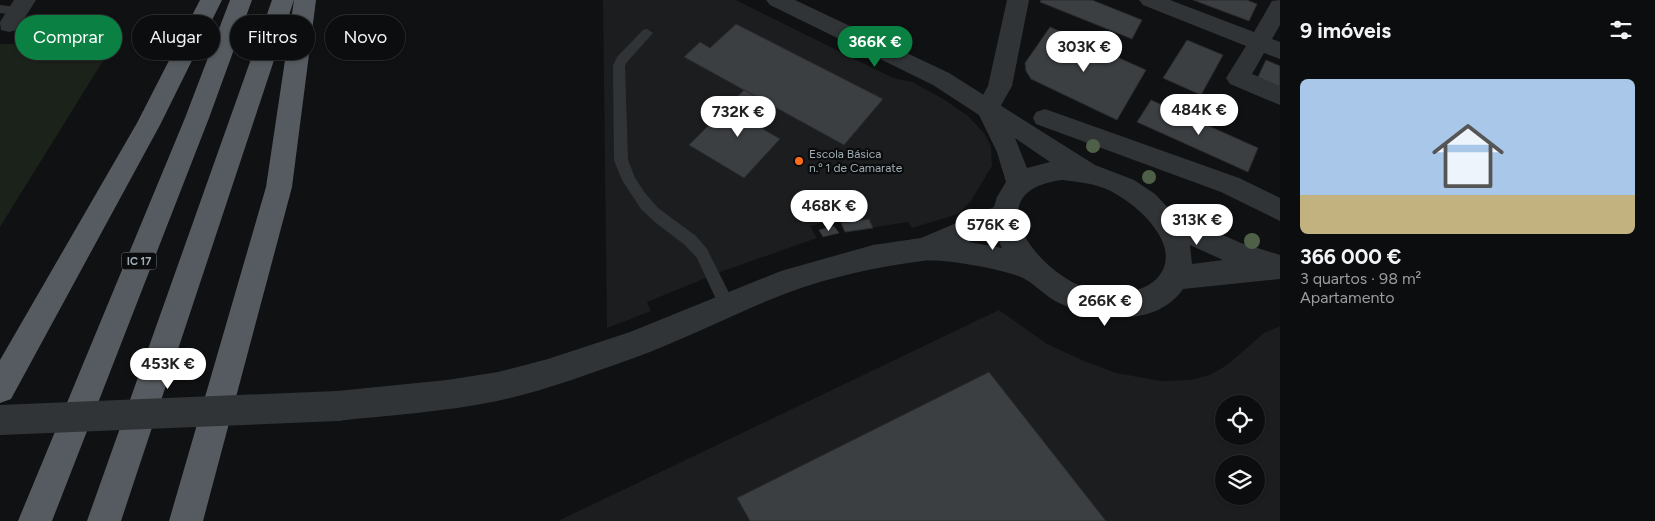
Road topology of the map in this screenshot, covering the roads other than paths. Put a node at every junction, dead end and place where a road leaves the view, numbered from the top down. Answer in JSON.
{"nodes":[{"id":1,"x":211,"y":0,"type":"edge"},
{"id":2,"x":241,"y":0,"type":"edge"},
{"id":3,"x":283,"y":0,"type":"edge"},
{"id":4,"x":305,"y":0,"type":"edge"},
{"id":5,"x":777,"y":0,"type":"edge"},
{"id":6,"x":1018,"y":0,"type":"edge"},
{"id":7,"x":1150,"y":0,"type":"edge"},
{"id":8,"x":1269,"y":0,"type":"edge"},
{"id":9,"x":1280,"y":5,"type":"edge"},
{"id":10,"x":647,"y":33,"type":"dead end"},
{"id":11,"x":1259,"y":43,"type":"junction"},
{"id":12,"x":1280,"y":51,"type":"edge"},
{"id":13,"x":1280,"y":96,"type":"edge"},
{"id":14,"x":988,"y":108,"type":"junction"},
{"id":15,"x":1045,"y":118,"type":"dead end"},
{"id":16,"x":1088,"y":172,"type":"junction"},
{"id":17,"x":1020,"y":184,"type":"junction"},
{"id":18,"x":1280,"y":210,"type":"edge"},
{"id":19,"x":1006,"y":214,"type":"junction"},
{"id":20,"x":1165,"y":222,"type":"junction"},
{"id":21,"x":924,"y":249,"type":"junction"},
{"id":22,"x":1280,"y":267,"type":"edge"},
{"id":23,"x":1030,"y":268,"type":"junction"},
{"id":24,"x":1175,"y":278,"type":"junction"},
{"id":25,"x":727,"y":304,"type":"junction"},
{"id":26,"x":0,"y":389,"type":"edge"},
{"id":27,"x":0,"y":420,"type":"edge"},
{"id":28,"x":35,"y":521,"type":"edge"},
{"id":29,"x":104,"y":521,"type":"edge"},
{"id":30,"x":186,"y":521,"type":"edge"}],
"edges":[{"from":1,"to":26,"type":"highway"},
{"from":2,"to":28,"type":"highway","number":"IC 17"},
{"from":3,"to":29,"type":"highway"},
{"from":4,"to":30,"type":"highway"},
{"from":5,"to":14,"type":"street"},
{"from":6,"to":14,"type":"street"},
{"from":7,"to":11,"type":"street"},
{"from":8,"to":9,"type":"street"},
{"from":9,"to":11,"type":"street"},
{"from":10,"to":25,"type":"lane"},
{"from":11,"to":12,"type":"street"},
{"from":11,"to":13,"type":"street"},
{"from":14,"to":16,"type":"street"},
{"from":14,"to":17,"type":"street"},
{"from":15,"to":18,"type":"street"},
{"from":16,"to":17,"type":"street"},
{"from":16,"to":20,"type":"street"},
{"from":17,"to":19,"type":"street"},
{"from":19,"to":21,"type":"street"},
{"from":19,"to":23,"type":"street"},
{"from":20,"to":22,"type":"street"},
{"from":20,"to":24,"type":"street"},
{"from":21,"to":23,"type":"street"},
{"from":21,"to":25,"type":"street"},
{"from":22,"to":24,"type":"street"},
{"from":23,"to":24,"type":"street"},
{"from":25,"to":27,"type":"street","bridge":true}]}
